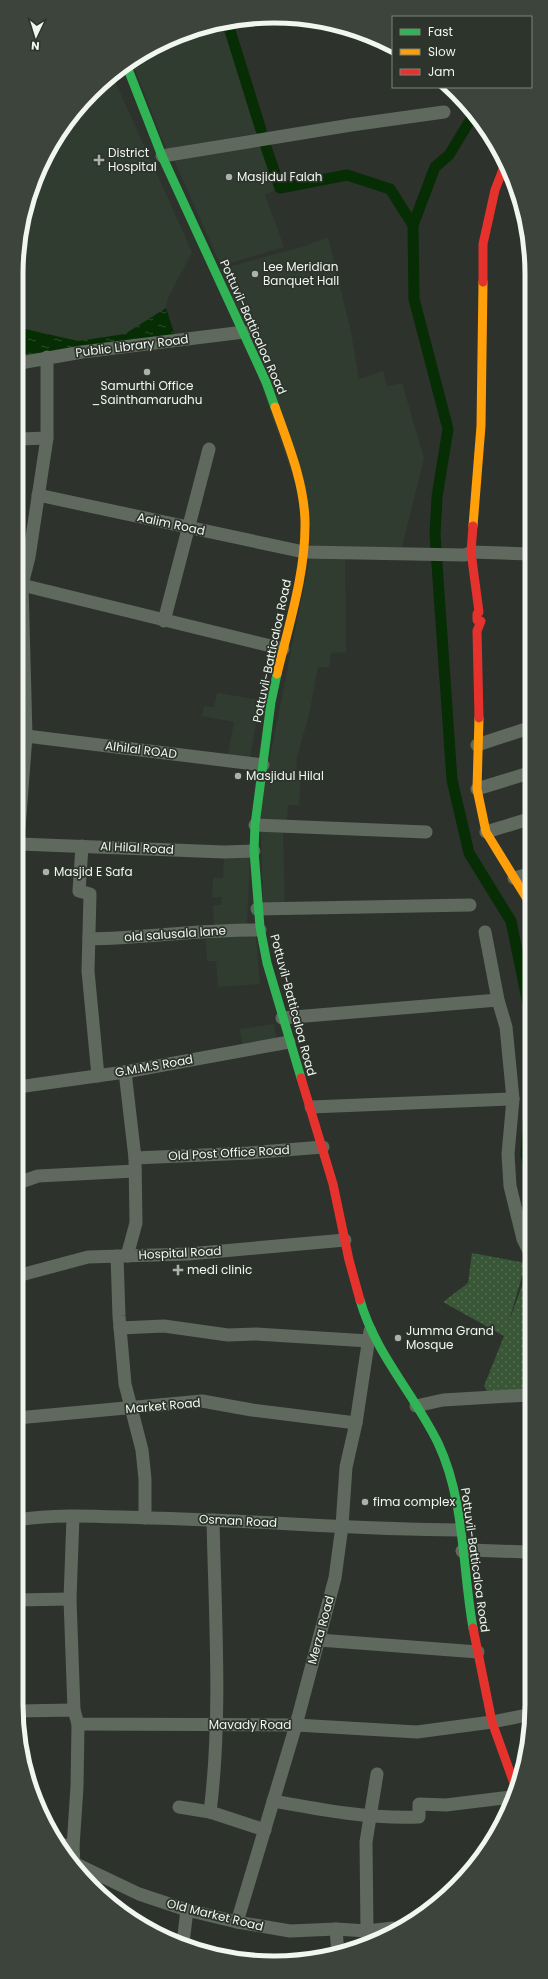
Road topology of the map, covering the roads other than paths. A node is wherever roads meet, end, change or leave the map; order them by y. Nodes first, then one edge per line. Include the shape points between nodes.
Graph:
1 (128, 70) edge
2 (444, 112) dead end
3 (162, 156) junction
4 (502, 170) edge
5 (244, 332) junction
6 (47, 357) junction
7 (23, 362) edge
8 (23, 438) edge
9 (47, 438) junction
10 (208, 449) dead end
11 (38, 495) junction
12 (187, 527) junction
13 (304, 552) junction
14 (468, 553) junction
15 (525, 554) edge
16 (24, 557) edge
17 (23, 571) edge
18 (23, 585) edge
19 (164, 621) junction
20 (283, 649) junction
21 (525, 729) edge
22 (23, 734) edge
23 (477, 745) junction
24 (263, 765) junction
25 (525, 774) edge
26 (477, 789) junction
27 (525, 820) edge
28 (255, 825) junction
29 (426, 832) dead end
30 (486, 832) junction
31 (23, 844) edge
32 (82, 846) junction
33 (254, 851) junction
34 (525, 875) edge
35 (514, 878) junction
36 (525, 896) edge
37 (470, 905) dead end
38 (257, 909) junction
39 (260, 930) junction
40 (485, 932) dead end
41 (89, 939) junction
42 (498, 1000) junction
43 (282, 1018) junction
44 (289, 1042) junction
45 (125, 1072) junction
46 (98, 1076) junction
47 (23, 1086) edge
48 (513, 1099) junction
49 (311, 1108) junction
50 (324, 1147) junction
51 (135, 1164) junction
52 (23, 1180) edge
53 (346, 1240) junction
54 (525, 1243) edge
55 (122, 1256) junction
56 (23, 1274) edge
57 (120, 1328) junction
58 (370, 1335) junction
59 (525, 1396) edge
60 (416, 1406) junction
61 (131, 1408) junction
62 (23, 1417) edge
63 (356, 1424) junction
64 (73, 1516) junction
65 (146, 1518) junction
66 (23, 1520) edge
67 (213, 1520) junction
68 (342, 1526) junction
69 (459, 1530) junction
70 (462, 1551) junction
71 (525, 1552) edge
72 (70, 1599) junction
73 (23, 1600) edge
74 (319, 1640) junction
75 (478, 1652) junction
76 (74, 1710) junction
77 (23, 1711) edge
78 (524, 1716) edge
79 (492, 1722) junction
80 (78, 1724) junction
81 (216, 1725) junction
82 (296, 1725) junction
83 (377, 1774) dead end
84 (513, 1781) edge
85 (507, 1797) edge
86 (274, 1801) junction
87 (179, 1807) dead end
88 (210, 1812) junction
89 (370, 1816) junction
90 (265, 1830) junction
91 (67, 1845) edge
92 (94, 1879) edge
93 (187, 1910) junction
94 (237, 1922) junction
95 (336, 1929) junction
96 (388, 1929) edge
97 (366, 1931) junction
98 (183, 1939) edge
99 (337, 1947) edge

1 - 3 main road, Pottuvil-Batticaloa Road
2 - 3 street
3 - 5 main road, Pottuvil-Batticaloa Road
4 - 14 main road via 495,190 483,244 480,426
5 - 6 street, Public Library Road
5 - 13 main road, Pottuvil-Batticaloa Road via 266,382 298,473 305,521
6 - 7 street, Public Library Road
6 - 9 street
8 - 9 street
9 - 11 street
10 - 12 street
11 - 12 street, Aalim Road
11 - 16 street
12 - 13 street, Aalim Road
12 - 19 street
13 - 14 street, Aalim Road
13 - 20 main road, Pottuvil-Batticaloa Road
14 - 15 street, Aalim Road
14 - 23 main road via 479,612 477,620 481,621 477,631
16 - 17 street
18 - 19 street
19 - 20 street
20 - 24 main road, Pottuvil-Batticaloa Road via 271,702
21 - 23 street
22 - 24 street, Alhilal ROAD
23 - 26 main road
24 - 28 main road, Pottuvil-Batticaloa Road
25 - 26 street
26 - 30 main road
27 - 30 street
28 - 29 street
28 - 33 main road, Pottuvil-Batticaloa Road
30 - 35 main road
31 - 32 street, Al Hilal Road
32 - 33 street, Al Hilal Road
32 - 41 street via 79,891 90,894
33 - 38 main road, Pottuvil-Batticaloa Road
34 - 35 street
35 - 36 main road
37 - 38 street
38 - 39 main road, Pottuvil-Batticaloa Road
39 - 41 street, old salusala lane via 198,931
39 - 43 main road, Pottuvil-Batticaloa Road
40 - 42 street
41 - 46 street via 88,971
42 - 43 street
42 - 48 street via 506,1027
43 - 44 main road, Pottuvil-Batticaloa Road
44 - 45 street, G.M.M.S Road
44 - 49 main road, Pottuvil-Batticaloa Road
45 - 46 street, G.M.M.S Road
45 - 51 street
46 - 47 street, G.M.M.S Road
48 - 49 street
48 - 54 street via 508,1154 510,1186
49 - 50 main road, Pottuvil-Batticaloa Road
50 - 51 street, Old Post Office Road
50 - 53 main road, Pottuvil-Batticaloa Road
51 - 52 street, Old Post Office Road via 38,1176
51 - 55 street via 136,1222
53 - 55 street, Hospital Road via 188,1254
53 - 58 main road, Pottuvil-Batticaloa Road
55 - 56 street, Hospital Road via 88,1257
55 - 57 street
57 - 58 street via 164,1326 228,1335
57 - 61 street via 125,1384
58 - 60 main road, Pottuvil-Batticaloa Road
58 - 63 street, Merza Road
59 - 60 street via 443,1400
60 - 69 main road, Pottuvil-Batticaloa Road via 438,1444 450,1475
61 - 62 street, Market Road
61 - 63 street, Market Road via 202,1401
61 - 65 street via 142,1450
63 - 68 street, Merza Road via 346,1467
64 - 65 street, Osman Road
64 - 66 street, Osman Road
64 - 72 street
65 - 67 street, Osman Road
67 - 68 street, Osman Road
67 - 81 street
68 - 69 street, Osman Road via 393,1530
68 - 74 street, Merza Road via 335,1578
69 - 70 main road, Pottuvil-Batticaloa Road
70 - 71 street
70 - 75 main road, Pottuvil-Batticaloa Road
72 - 73 street
72 - 76 street
74 - 75 street
74 - 82 street, Merza Road
75 - 79 main road, Pottuvil-Batticaloa Road
76 - 77 street
76 - 80 street
78 - 79 street, Mavady Road
79 - 82 street, Mavady Road via 416,1732
79 - 84 main road, Pottuvil-Batticaloa Road
80 - 81 street, Mavady Road
80 - 91 street via 78,1787
81 - 82 street, Mavady Road
81 - 88 street via 215,1769
82 - 86 street, Merza Road
83 - 89 street
85 - 89 street via 446,1805 419,1804 419,1817
86 - 89 street
86 - 90 street, Merza Road
87 - 88 street
88 - 90 street
89 - 97 street via 366,1842
90 - 94 street, Merza Road
92 - 93 street, Old Market Road
93 - 94 street, Old Market Road
93 - 98 street
94 - 95 street, Old Market Road via 290,1931
95 - 97 street, Old Market Road
95 - 99 street
96 - 97 street, Old Market Road

